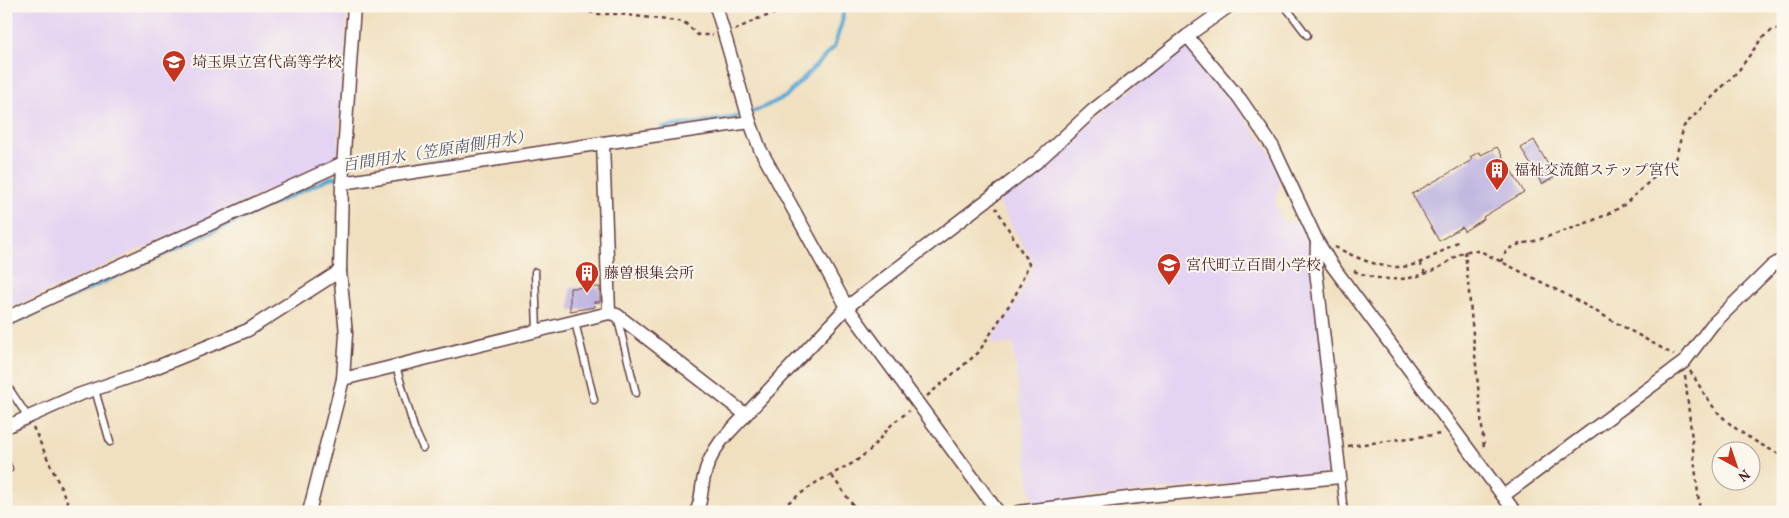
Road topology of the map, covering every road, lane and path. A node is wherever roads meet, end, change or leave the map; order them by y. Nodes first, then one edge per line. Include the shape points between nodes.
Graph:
1 (354, 6) edge
2 (558, 6) edge
3 (716, 6) edge
4 (801, 6) edge
5 (1229, 6) edge
6 (1285, 6) edge
7 (1783, 27) edge
8 (725, 35) junction
9 (1307, 35) dead end
10 (1187, 36) junction
11 (750, 122) junction
12 (603, 143) junction
13 (343, 164) junction
14 (342, 184) junction
15 (991, 198) junction
16 (1317, 241) junction
17 (1459, 241) dead end
18 (1465, 251) junction
19 (1783, 259) edge
20 (1501, 262) junction
21 (1420, 263) junction
22 (1351, 270) dead end
23 (340, 271) junction
24 (535, 272) dead end
25 (1425, 274) junction
26 (847, 307) junction
27 (613, 314) junction
28 (6, 318) edge
29 (575, 322) junction
30 (537, 331) junction
31 (1684, 362) junction
32 (396, 366) junction
33 (343, 379) junction
34 (6, 384) edge
35 (95, 390) junction
36 (636, 393) dead end
37 (594, 400) dead end
38 (918, 403) junction
39 (745, 414) junction
40 (28, 417) junction
41 (6, 427) edge
42 (1454, 428) junction
43 (110, 442) dead end
44 (1336, 447) junction
45 (423, 448) dead end
46 (1783, 456) edge
47 (6, 462) edge
48 (1480, 464) junction
49 (9, 470) dead end
50 (832, 476) junction
51 (1340, 477) junction
52 (1503, 496) junction
53 (72, 512) edge
54 (309, 512) edge
55 (696, 512) edge
56 (775, 512) edge
57 (858, 512) edge
58 (998, 512) edge
59 (1018, 512) edge
60 (1344, 512) edge
61 (1515, 512) edge
62 (1700, 512) edge

1 - 13 street
2 - 8 path via 598,14 684,22 698,34
3 - 8 street
4 - 8 path via 757,20
5 - 10 street
6 - 9 lane
7 - 20 path via 1762,38 1739,70 1684,126 1676,157 1624,205 1566,230 1518,244
8 - 11 street
10 - 15 street via 1092,111 1038,161
10 - 16 street via 1240,99 1273,148
11 - 12 street
11 - 26 street via 760,149
12 - 14 street
12 - 27 street
13 - 14 street
13 - 28 street
14 - 23 street
15 - 26 street
15 - 38 path via 1028,264 1015,296 978,352
16 - 21 path via 1383,266
16 - 42 street via 1330,264
16 - 44 street via 1316,271
17 - 21 path
18 - 20 path via 1482,252
18 - 25 path
18 - 48 path via 1484,453
19 - 31 street via 1712,325
20 - 31 path via 1619,323
21 - 25 path
22 - 25 path via 1380,279
23 - 33 street via 346,334
23 - 35 street via 248,330
24 - 30 lane
26 - 38 street
26 - 39 street
27 - 29 street
27 - 36 lane
27 - 39 street
29 - 30 street
29 - 37 lane
30 - 32 street
31 - 46 path via 1721,416
31 - 52 street
31 - 62 path
32 - 33 street
32 - 45 lane
33 - 54 street
34 - 40 lane
35 - 40 street
35 - 43 lane
38 - 50 path via 893,423 870,450
38 - 58 street
39 - 55 street via 710,456
40 - 41 street
40 - 53 path
42 - 44 path via 1441,434
42 - 48 street
44 - 51 street
47 - 49 lane
48 - 52 street
50 - 56 path via 817,482
50 - 57 path
51 - 59 street
51 - 60 lane
52 - 61 street

